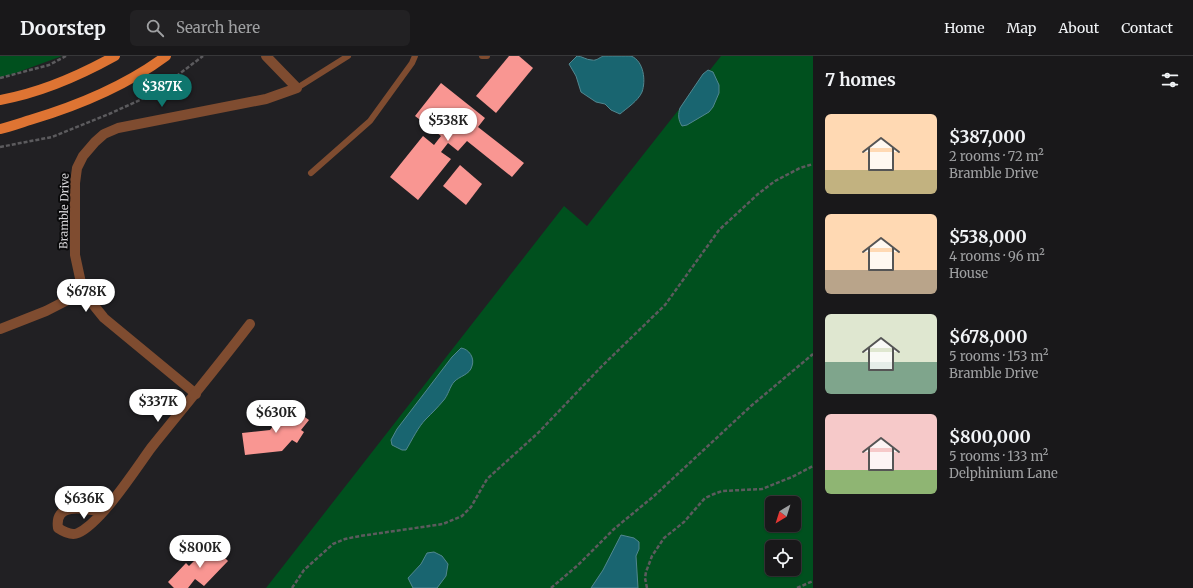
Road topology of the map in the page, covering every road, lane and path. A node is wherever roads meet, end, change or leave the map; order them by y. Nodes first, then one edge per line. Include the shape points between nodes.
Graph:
1 (66, 56) edge
2 (115, 56) edge
3 (166, 56) edge
4 (203, 56) edge
5 (266, 56) edge
6 (348, 56) edge
7 (416, 56) edge
8 (482, 56) edge
9 (487, 56) edge
10 (0, 78) edge
11 (297, 88) junction
12 (0, 100) edge
13 (0, 129) edge
14 (0, 147) edge
15 (813, 164) edge
16 (311, 173) dead end
17 (83, 292) junction
18 (250, 324) dead end
19 (0, 329) edge
20 (813, 354) edge
21 (196, 394) junction
22 (813, 466) edge
23 (103, 512) junction
24 (813, 581) edge
25 (292, 588) edge
26 (551, 588) edge
27 (647, 588) edge
28 (797, 588) edge

1 - 10 path via 49,65
2 - 12 main road via 65,80
3 - 13 main road via 92,98 51,114
4 - 14 path via 140,100 52,137
5 - 11 street
6 - 11 lane
7 - 16 lane via 370,121
8 - 9 lane
11 - 17 street, Bramble Drive via 266,99 118,128 104,134 95,142 83,156 75,174 75,255
15 - 25 path via 775,181 719,230 665,305 538,433 487,479 471,507 462,516 443,524 360,536 333,544 304,570
17 - 19 street via 46,311
17 - 21 street, Bramble Drive via 104,318
18 - 21 street
20 - 26 path via 751,406 654,496 614,528
21 - 23 street
22 - 27 path via 762,489 722,491 705,498 684,522 664,538 652,556 645,578
23 - 23 street via 70,508 60,514 58,528 65,533 77,534
24 - 28 path

